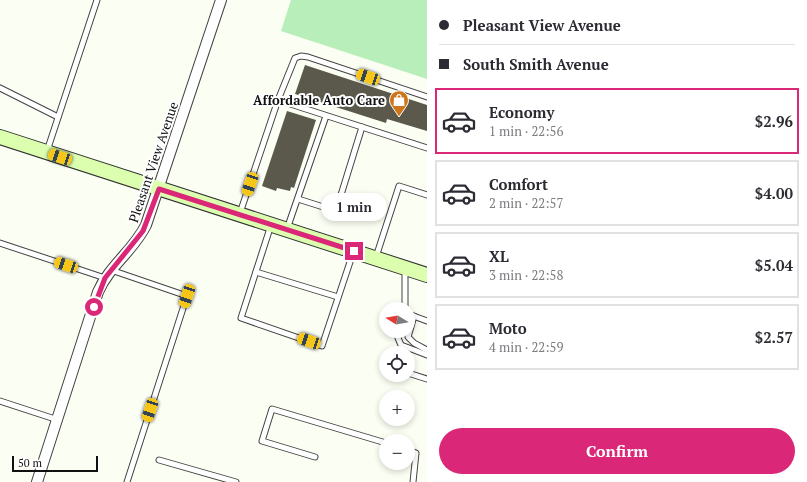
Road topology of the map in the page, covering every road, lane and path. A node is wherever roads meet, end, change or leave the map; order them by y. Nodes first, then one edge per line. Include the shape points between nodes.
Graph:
1 (97, 0) edge
2 (221, 0) edge
3 (0, 88) edge
4 (427, 97) edge
5 (278, 100) junction
6 (326, 116) junction
7 (58, 117) junction
8 (362, 127) junction
9 (0, 137) edge
10 (427, 148) edge
11 (47, 152) junction
12 (159, 189) junction
13 (426, 193) edge
14 (298, 199) junction
15 (240, 214) junction
16 (271, 224) junction
17 (287, 230) junction
18 (0, 243) edge
19 (354, 251) junction
20 (375, 258) junction
21 (405, 268) junction
22 (256, 272) junction
23 (108, 274) junction
24 (427, 275) edge
25 (338, 297) junction
26 (405, 302) edge
27 (415, 316) edge
28 (427, 321) edge
29 (398, 338) edge
30 (409, 338) edge
31 (427, 350) edge
32 (427, 355) edge
33 (415, 375) edge
34 (427, 379) edge
35 (0, 401) edge
36 (58, 420) junction
37 (379, 442) edge
38 (415, 453) edge
39 (315, 457) dead end
40 (159, 460) dead end
41 (415, 463) edge
42 (414, 470) edge
43 (37, 482) edge
44 (127, 482) edge
45 (236, 482) edge
46 (413, 482) edge

1 - 7 lane
2 - 12 street, Pleasant View Avenue
3 - 7 lane
4 - 5 lane via 301,56 295,58
5 - 6 lane
5 - 15 lane
6 - 8 lane
6 - 14 lane
7 - 11 lane
8 - 10 lane
8 - 14 lane via 336,211
9 - 11 main road
11 - 12 main road
12 - 15 main road
12 - 23 street, Pleasant View Avenue via 143,231
13 - 20 lane via 399,186
14 - 17 lane
15 - 16 main road
16 - 17 main road
16 - 22 lane
17 - 19 main road
18 - 23 lane
19 - 20 main road
19 - 25 lane
20 - 21 main road
21 - 24 main road
21 - 26 lane
22 - 25 lane
22 - 25 lane via 240,318 322,346
23 - 36 street, Pleasant View Avenue via 98,292
23 - 44 lane via 187,296
27 - 28 lane
29 - 32 lane via 401,345
30 - 31 lane via 414,344
33 - 34 lane
35 - 36 lane
36 - 43 street, Pleasant View Avenue
37 - 39 lane via 272,409 262,441
38 - 41 lane
40 - 45 lane
42 - 46 lane

